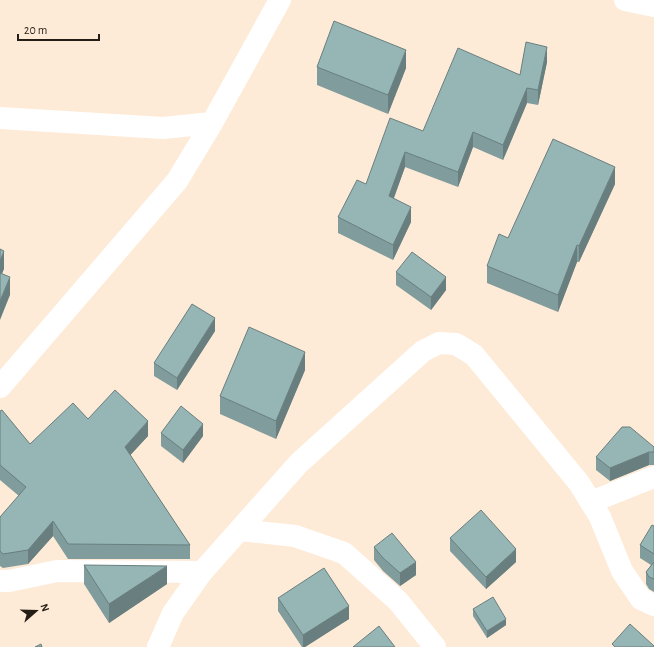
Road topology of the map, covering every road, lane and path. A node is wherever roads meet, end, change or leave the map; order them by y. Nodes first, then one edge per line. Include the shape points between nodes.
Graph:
1 (280, 0) edge
2 (624, 0) edge
3 (654, 6) edge
4 (0, 118) edge
5 (212, 124) junction
6 (0, 387) edge
7 (654, 477) edge
8 (591, 502) junction
9 (240, 530) junction
10 (202, 572) junction
11 (0, 581) edge
12 (654, 605) edge
13 (158, 647) edge
14 (435, 647) edge

1 - 5 street
2 - 3 street
4 - 5 street via 163,128
5 - 6 street via 177,180
7 - 8 street
8 - 9 street via 474,356 456,344 439,343 423,351 299,463
8 - 12 street via 600,517 622,571 641,599
9 - 10 street
9 - 14 street via 295,536 344,553 398,601
10 - 11 street via 57,571
10 - 13 street via 173,613

